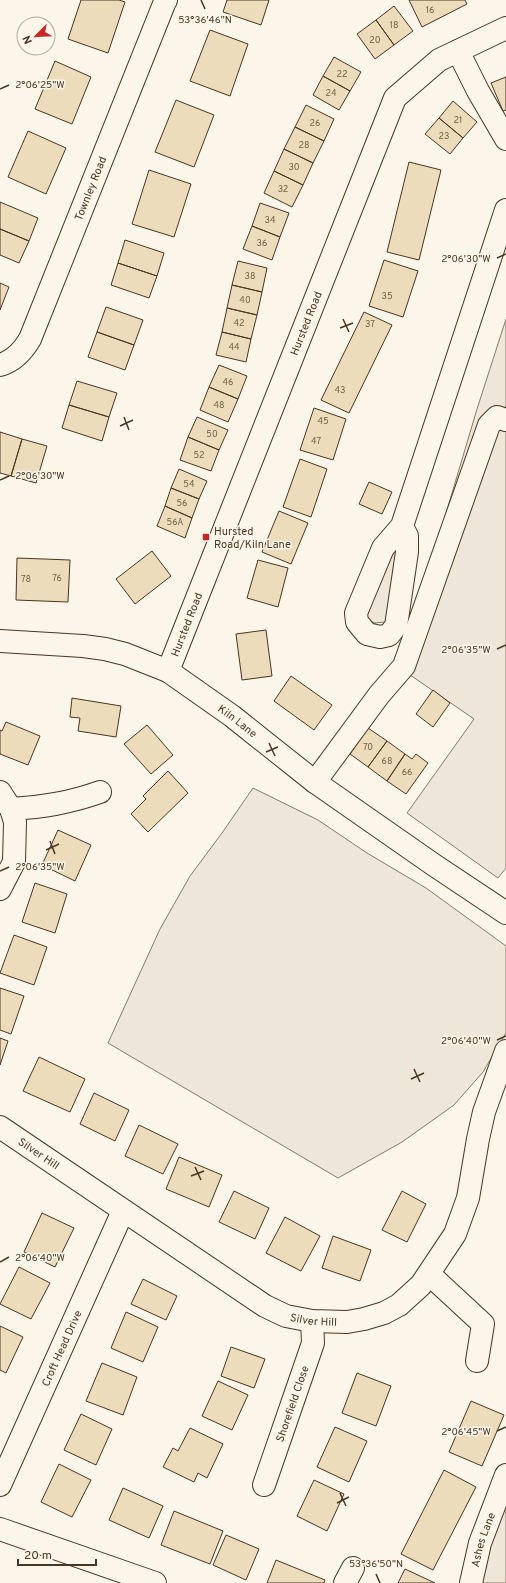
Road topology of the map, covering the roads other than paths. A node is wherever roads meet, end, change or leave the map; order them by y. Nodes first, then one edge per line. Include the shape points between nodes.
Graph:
1 (166, 0) edge
2 (506, 28) edge
3 (458, 51) junction
4 (506, 139) edge
5 (506, 210) edge
6 (0, 365) edge
7 (506, 420) edge
8 (402, 526) dead end
9 (0, 641) edge
10 (168, 670) junction
11 (316, 782) junction
12 (100, 792) dead end
13 (6, 800) edge
14 (0, 889) edge
15 (506, 913) edge
16 (506, 1051) edge
17 (499, 1091) edge
18 (0, 1127) edge
19 (123, 1211) junction
20 (429, 1274) junction
21 (312, 1322) junction
22 (477, 1361) dead end
23 (506, 1475) edge
24 (0, 1484) edge
25 (264, 1485) dead end
26 (0, 1529) edge
27 (155, 1583) edge
28 (471, 1583) edge

1 - 6 street, Townley Road via 30,339 22,352
2 - 3 street, Hursted Road
3 - 4 street
3 - 10 street, Hursted Road via 439,60 395,98
5 - 8 street
7 - 11 street via 497,417 489,424 404,666 379,695
9 - 10 street, Kiln Lane via 105,649
10 - 11 street, Kiln Lane
11 - 15 street, Kiln Lane
12 - 13 street via 59,804
13 - 14 street via 15,822 14,862
16 - 17 street, Silver Hill
17 - 20 street, Silver Hill via 484,1112 468,1198 456,1234
18 - 19 street, Silver Hill
19 - 21 street, Silver Hill via 265,1306 286,1316
19 - 24 street, Croft Head Drive
20 - 21 street, Silver Hill via 399,1305 384,1313 348,1322
20 - 22 street via 483,1324
21 - 25 street, Shorefield Close via 313,1343
23 - 28 street, Ashes Lane via 480,1543
26 - 27 street

